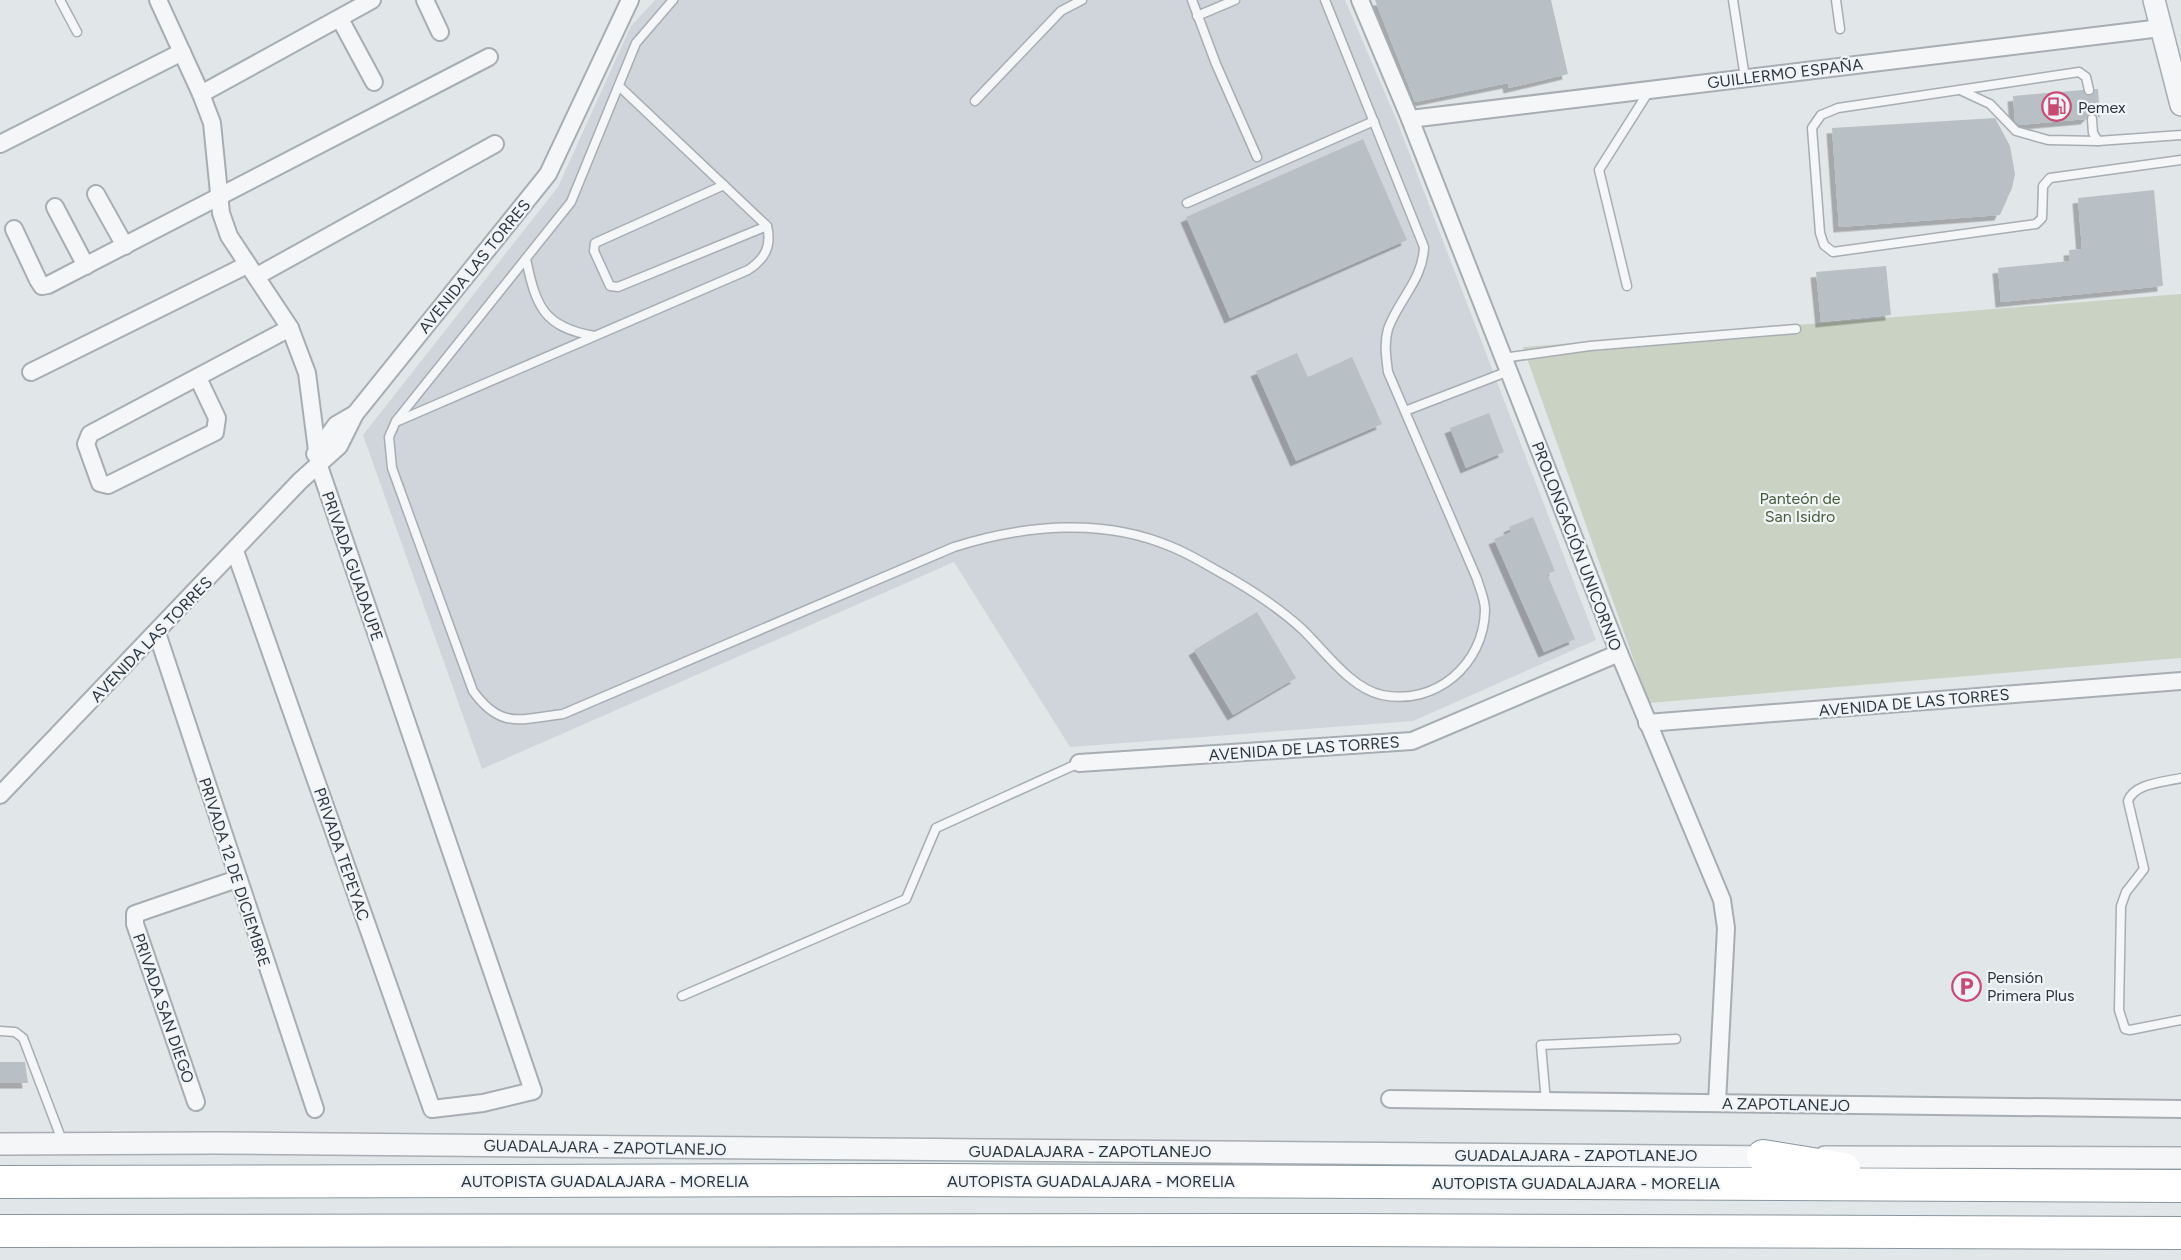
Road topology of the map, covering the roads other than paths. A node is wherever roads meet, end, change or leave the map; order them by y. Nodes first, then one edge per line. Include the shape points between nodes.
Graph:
1 (60, 0) edge
2 (158, 0) edge
3 (372, 0) edge
4 (425, 0) edge
5 (630, 0) edge
6 (673, 0) edge
7 (1082, 0) edge
8 (1192, 0) edge
9 (1235, 0) edge
10 (1325, 0) edge
11 (1360, 0) edge
12 (1733, 0) edge
13 (1836, 0) edge
14 (2154, 0) edge
15 (1197, 16) junction
16 (340, 19) junction
17 (2161, 27) junction
18 (1840, 29) dead end
19 (77, 32) dead end
20 (440, 32) dead end
21 (182, 52) junction
22 (2175, 56) edge
23 (489, 57) dead end
24 (1745, 78) junction
25 (374, 82) dead end
26 (620, 87) junction
27 (1649, 90) junction
28 (1960, 90) junction
29 (2089, 90) dead end
30 (201, 94) junction
31 (975, 101) dead end
32 (2181, 105) edge
33 (1410, 119) junction
34 (2092, 119) dead end
35 (1374, 121) junction
36 (2181, 135) edge
37 (2098, 141) junction
38 (0, 144) edge
39 (495, 144) dead end
40 (1257, 158) dead end
41 (2181, 160) edge
42 (723, 185) junction
43 (96, 194) dead end
44 (221, 194) junction
45 (1187, 203) dead end
46 (55, 207) dead end
47 (767, 226) junction
48 (14, 229) dead end
49 (125, 246) junction
50 (526, 259) junction
51 (86, 266) junction
52 (252, 271) junction
53 (1627, 286) dead end
54 (290, 328) junction
55 (1796, 329) dead end
56 (595, 336) junction
57 (1506, 365) junction
58 (31, 372) dead end
59 (198, 378) junction
60 (1405, 411) junction
61 (396, 421) junction
62 (317, 459) junction
63 (236, 550) junction
64 (157, 633) junction
65 (1619, 653) junction
66 (2181, 681) edge
67 (1647, 723) junction
68 (1079, 763) joint
69 (2181, 778) edge
70 (0, 795) edge
71 (237, 879) junction
72 (682, 996) dead end
73 (2181, 1020) edge
74 (0, 1031) edge
75 (1676, 1039) dead end
76 (1390, 1099) dead end
77 (1546, 1101) junction
78 (196, 1102) dead end
79 (483, 1103) joint
80 (1717, 1103) junction
81 (315, 1109) dead end
82 (2181, 1109) edge
83 (0, 1144) edge
84 (63, 1144) junction
85 (1763, 1156) junction
86 (2181, 1158) edge
87 (0, 1182) edge
88 (1952, 1185) junction
89 (2181, 1186) edge
90 (0, 1231) edge
91 (2181, 1233) edge

1 - 19 lane
2 - 21 street, PRIVADA GUADAUPE
3 - 16 street
4 - 20 street
5 - 62 street, AVENIDA LAS TORRES via 548,174 355,414 336,425
6 - 26 lane via 636,43
7 - 31 lane via 1061,11
8 - 15 lane
9 - 15 lane
10 - 35 lane
11 - 33 street, PROLONGACIÓN UNICORNIO
12 - 24 lane
13 - 18 lane
14 - 17 street
15 - 40 lane
16 - 25 street
16 - 30 street
17 - 22 street
17 - 24 street, GUILLERMO ESPAÑA
21 - 30 street, PRIVADA GUADAUPE
21 - 38 street
22 - 32 street
23 - 44 street
24 - 27 street, GUILLERMO ESPAÑA
26 - 42 lane
26 - 50 lane via 571,202
27 - 33 street, GUILLERMO ESPAÑA
27 - 53 lane via 1599,170
28 - 29 lane via 2079,72 2086,76
28 - 37 lane via 1990,104 2016,131 2048,140
28 - 41 lane via 1838,108 1821,115 1812,128 1820,233 1827,249 1833,252 2036,224 2042,218 2043,186 2050,178
30 - 44 street, PRIVADA GUADAUPE via 212,123
33 - 57 street, PROLONGACIÓN UNICORNIO
34 - 37 lane
35 - 45 lane
35 - 60 lane via 1424,247 1419,273 1386,338 1388,372
36 - 37 lane
39 - 52 street
42 - 47 lane
42 - 47 lane via 595,243 594,251 610,286 618,287
43 - 49 street
44 - 49 street
44 - 52 street, PRIVADA GUADAUPE via 221,213 229,236
46 - 51 street
47 - 56 lane via 769,244 756,265
48 - 51 street via 42,286
49 - 51 street
50 - 56 lane via 537,302 552,322 569,332
50 - 61 lane
52 - 54 street, PRIVADA GUADAUPE
52 - 58 street
54 - 59 street
54 - 62 street, PRIVADA GUADAUPE via 307,373
55 - 57 lane via 1590,346
56 - 61 lane
57 - 60 lane
57 - 65 street, PROLONGACIÓN UNICORNIO
59 - 59 street via 217,418 215,432 108,485 100,483 86,444 90,434
60 - 61 lane via 1477,579 1485,608 1475,653 1438,690 1413,698 1380,695 1354,681 1268,601 1172,546 1134,535 1085,528 1038,527 994,534 954,547 563,714 515,720 499,717 473,691 392,468 389,437
62 - 63 street, AVENIDA LAS TORRES
62 - 79 street, PRIVADA GUADAUPE via 533,1091
63 - 64 street, AVENIDA LAS TORRES
63 - 79 street, PRIVADA TEPEYAC via 432,1109
64 - 70 street, AVENIDA LAS TORRES
64 - 71 street, PRIVADA 12 DE DICIEMBRE
65 - 67 street, PROLONGACIÓN UNICORNIO
65 - 68 street, AVENIDA DE LAS TORRES via 1412,741
66 - 67 street, AVENIDA DE LAS TORRES
67 - 80 street, PROLONGACIÓN UNICORNIO via 1722,900 1726,927
68 - 72 lane via 936,828 906,899
69 - 73 lane via 2137,789 2128,801 2145,869 2122,898 2119,1010 2125,1029 2130,1030
71 - 78 street, PRIVADA SAN DIEGO via 135,914 135,924
71 - 81 street, PRIVADA 12 DE DICIEMBRE
74 - 84 lane via 15,1032 23,1038
75 - 77 lane via 1541,1045
76 - 77 street, A ZAPOTLANEJO
77 - 80 street, A ZAPOTLANEJO
80 - 82 street, A ZAPOTLANEJO
83 - 84 street, GUADALAJARA - ZAPOTLANEJO
84 - 85 street, GUADALAJARA - ZAPOTLANEJO
85 - 86 street, GUADALAJARA - ZAPOTLANEJO
85 - 88 highway
87 - 88 highway, AUTOPISTA GUADALAJARA - MORELIA via 938,1180
88 - 89 highway, AUTOPISTA GUADALAJARA - MORELIA
90 - 91 highway

